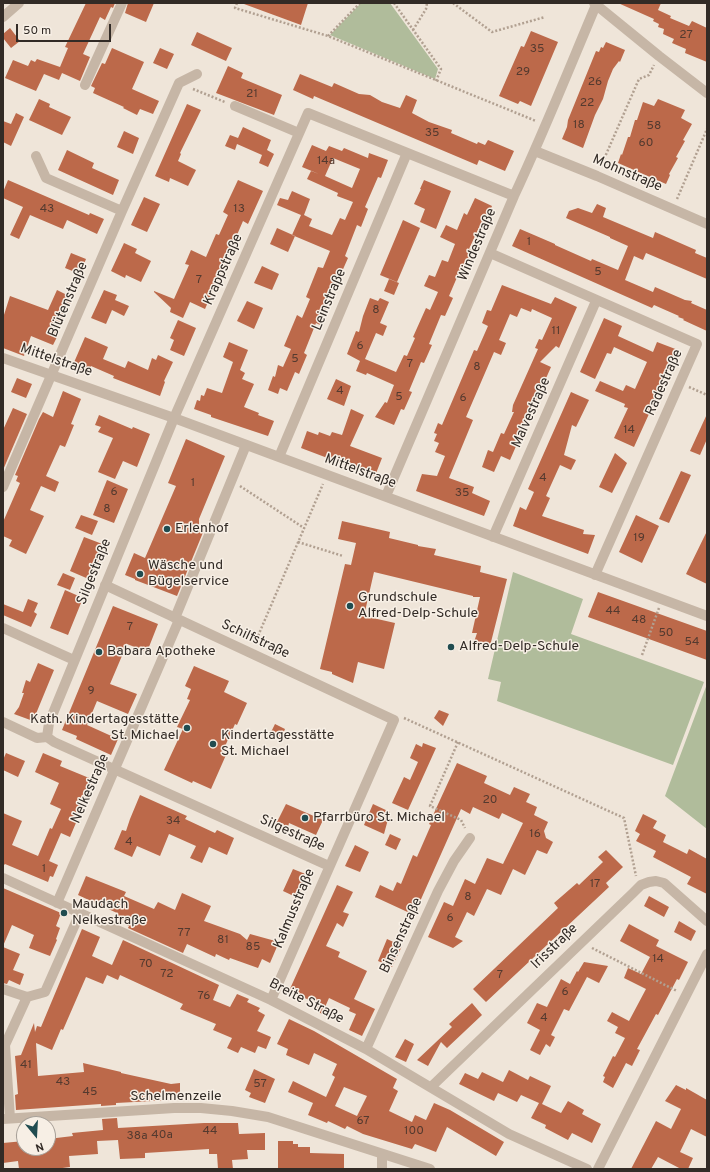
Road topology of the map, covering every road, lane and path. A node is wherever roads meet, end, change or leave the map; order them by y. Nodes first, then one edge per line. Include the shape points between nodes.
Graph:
1 (19, 3) edge
2 (122, 3) edge
3 (237, 3) edge
4 (360, 3) edge
5 (394, 3) edge
6 (428, 3) edge
7 (453, 3) edge
8 (595, 4) edge
9 (545, 16) dead end
10 (3, 17) edge
11 (413, 30) junction
12 (328, 36) junction
13 (659, 56) junction
14 (197, 74) dead end
15 (436, 81) junction
16 (179, 83) junction
17 (86, 84) dead end
18 (707, 93) edge
19 (235, 106) joint
20 (545, 125) junction
21 (707, 129) edge
22 (299, 133) junction
23 (535, 151) junction
24 (407, 153) junction
25 (36, 156) dead end
26 (597, 176) junction
27 (514, 196) junction
28 (673, 209) junction
29 (122, 211) junction
30 (707, 224) edge
31 (490, 253) junction
32 (596, 300) junction
33 (3, 358) edge
34 (52, 375) junction
35 (680, 383) junction
36 (707, 395) edge
37 (174, 418) junction
38 (246, 445) junction
39 (279, 457) junction
40 (327, 474) junction
41 (232, 480) junction
42 (3, 487) edge
43 (386, 496) junction
44 (304, 528) junction
45 (493, 537) junction
46 (298, 542) junction
47 (343, 556) dead end
48 (595, 575) junction
49 (105, 585) junction
50 (662, 599) junction
51 (707, 616) edge
52 (177, 619) junction
53 (3, 628) edge
54 (251, 654) junction
55 (642, 655) dead end
56 (74, 660) junction
57 (394, 720) junction
58 (3, 722) edge
59 (47, 737) junction
60 (458, 742) junction
61 (115, 770) junction
62 (470, 838) joint
63 (329, 866) junction
64 (3, 878) edge
65 (641, 885) junction
66 (57, 903) junction
67 (80, 913) junction
68 (707, 921) edge
69 (580, 942) junction
70 (707, 954) edge
71 (3, 989) edge
72 (686, 996) junction
73 (27, 997) junction
74 (272, 1000) junction
75 (366, 1049) junction
76 (431, 1087) junction
77 (6, 1118) edge
78 (382, 1154) junction
79 (382, 1169) edge
80 (430, 1169) edge
81 (587, 1169) edge
82 (598, 1169) edge

1 - 10 street
2 - 17 street
3 - 12 path via 235,8
4 - 12 path
5 - 11 path
6 - 11 path
7 - 9 path via 492,32
8 - 13 street
8 - 20 street, Windestraße
11 - 15 path via 441,69
12 - 15 path
13 - 18 street
13 - 26 path via 649,75 639,79
14 - 16 street
15 - 20 path
16 - 19 path
16 - 29 street, Blütenstraße
19 - 22 street
20 - 23 street, Windestraße
21 - 28 path
22 - 24 street, Krappstraße via 308,113
22 - 37 street, Krappstraße
23 - 26 street, Mohnstraße
23 - 27 street, Windestraße
24 - 27 street, Krappstraße
24 - 39 street, Leinstraße
25 - 29 street via 46,178
26 - 28 street, Mohnstraße
27 - 31 street, Windestraße
28 - 30 street, Mohnstraße
29 - 34 street, Blütenstraße
31 - 32 street, Radestraße
31 - 43 street, Windestraße
32 - 35 street, Radestraße via 697,344
32 - 45 street, Malvestraße
33 - 34 street, Mittelstraße
34 - 37 street, Mittelstraße
34 - 42 street, Blütenstraße
35 - 36 path
35 - 48 street, Radestraße
37 - 38 street, Mittelstraße
37 - 49 street, Silgestraße
38 - 39 street, Mittelstraße
38 - 41 street, Nelkestraße
39 - 40 street, Mittelstraße
40 - 43 street, Mittelstraße
40 - 44 path
41 - 44 path
41 - 52 street, Nelkestraße
43 - 45 street, Mittelstraße
44 - 46 path
45 - 48 street, Mittelstraße
46 - 47 path
46 - 54 path
48 - 50 street, Mittelstraße
49 - 52 street, Schilfstraße
49 - 56 street, Silgestraße
50 - 51 street, Mittelstraße
50 - 55 path
52 - 54 street, Schilfstraße
52 - 61 street, Nelkestraße
53 - 56 street
54 - 57 street, Schilfstraße
56 - 59 street, Silgestraße via 49,723
57 - 60 path via 401,716
57 - 63 street, Kalmusstraße
58 - 59 street, Silgestraße via 37,738
59 - 61 street, Silgestraße
60 - 62 path via 430,806 461,820
60 - 65 path via 624,818 637,879
61 - 63 street, Silgestraße
61 - 66 street, Nelkestraße
62 - 75 street, Binsenstraße via 438,891
63 - 74 street, Kalmusstraße
64 - 66 street, Breite Straße
65 - 68 street via 656,880 664,884
65 - 69 street, Irisstraße
66 - 67 street, Breite Straße
67 - 73 street via 45,992
67 - 74 street, Breite Straße
69 - 72 path
69 - 76 street, Irisstraße
70 - 72 street
71 - 73 street
72 - 82 street
73 - 77 street, Schelmenzeile via 5,1045
74 - 75 street, Breite Straße
75 - 76 street, Breite Straße
76 - 81 street, Breite Straße via 509,1134
77 - 78 street, Schelmenzeile via 174,1108 209,1109 268,1117
78 - 79 street
78 - 80 street, Schelmenzeile

